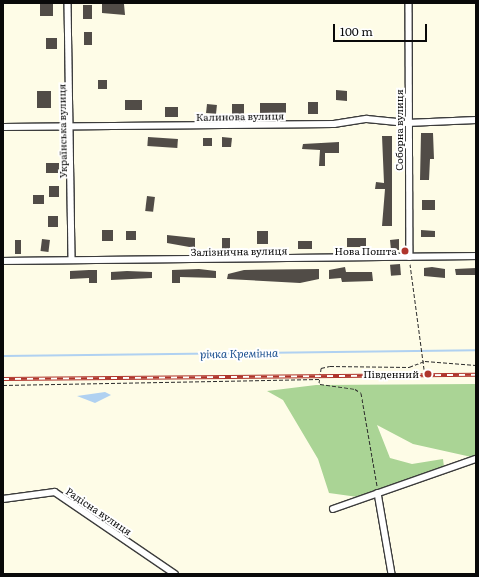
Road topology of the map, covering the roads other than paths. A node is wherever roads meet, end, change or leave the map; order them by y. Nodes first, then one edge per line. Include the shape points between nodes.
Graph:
1 (68, 3) edge
2 (409, 3) edge
3 (476, 120) edge
4 (407, 123) junction
5 (3, 127) edge
6 (71, 127) junction
7 (476, 256) edge
8 (410, 257) junction
9 (72, 260) junction
10 (3, 261) edge
11 (476, 459) edge
12 (378, 493) junction
13 (3, 499) edge
14 (333, 509) dead end
15 (175, 574) edge
16 (392, 574) edge

1 - 6 street, Українська вулиця
2 - 4 street, Соборна вулиця
3 - 4 street, Калинова вулиця
4 - 6 street, Калинова вулиця via 367,119 334,124
4 - 8 street, Соборна вулиця
5 - 6 street, Калинова вулиця
6 - 9 street, Українська вулиця
7 - 8 street, Залізнична вулиця
8 - 9 street, Залізнична вулиця
9 - 10 street, Залізнична вулиця
11 - 12 street
12 - 14 street
12 - 16 street
13 - 15 street, Радісна вулиця via 55,492

